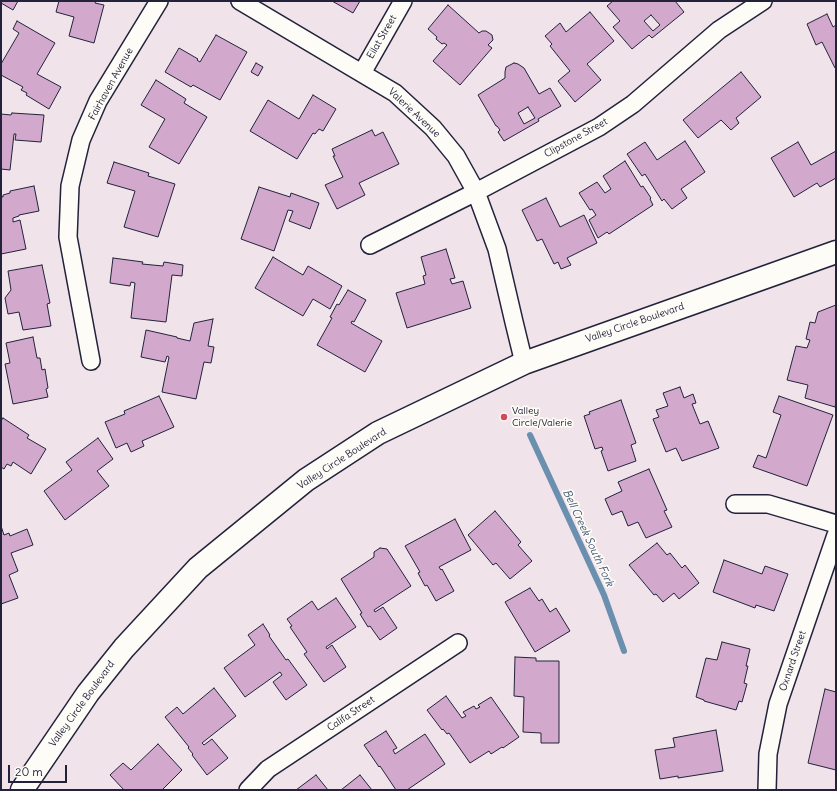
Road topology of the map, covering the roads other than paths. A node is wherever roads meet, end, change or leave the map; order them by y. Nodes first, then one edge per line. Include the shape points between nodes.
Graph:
1 (159, 1) edge
2 (240, 1) edge
3 (403, 1) edge
4 (762, 1) edge
5 (362, 72) junction
6 (476, 192) junction
7 (370, 245) dead end
8 (836, 252) edge
9 (91, 360) dead end
10 (524, 363) junction
11 (735, 504) dead end
12 (836, 524) edge
13 (836, 535) edge
14 (458, 643) dead end
15 (22, 790) edge
16 (248, 790) edge
17 (767, 790) edge

1 - 9 street, Fairhaven Avenue via 98,101 81,140 70,186 68,237
2 - 5 street, Valerie Avenue
3 - 5 street, Eilat Street
4 - 6 street, Clipstone Street via 719,30 632,104 599,127
5 - 6 street, Valerie Avenue via 395,93 433,128 456,156
6 - 7 street, Clipstone Street
6 - 10 street, Valerie Avenue via 497,249
8 - 10 main road, Valley Circle Boulevard
10 - 15 main road, Valley Circle Boulevard via 378,433 306,480 198,568 124,648 88,693
11 - 12 street via 768,504
13 - 17 street, Oxnard Street via 778,704 768,754
14 - 16 street, Califa Street via 268,769

